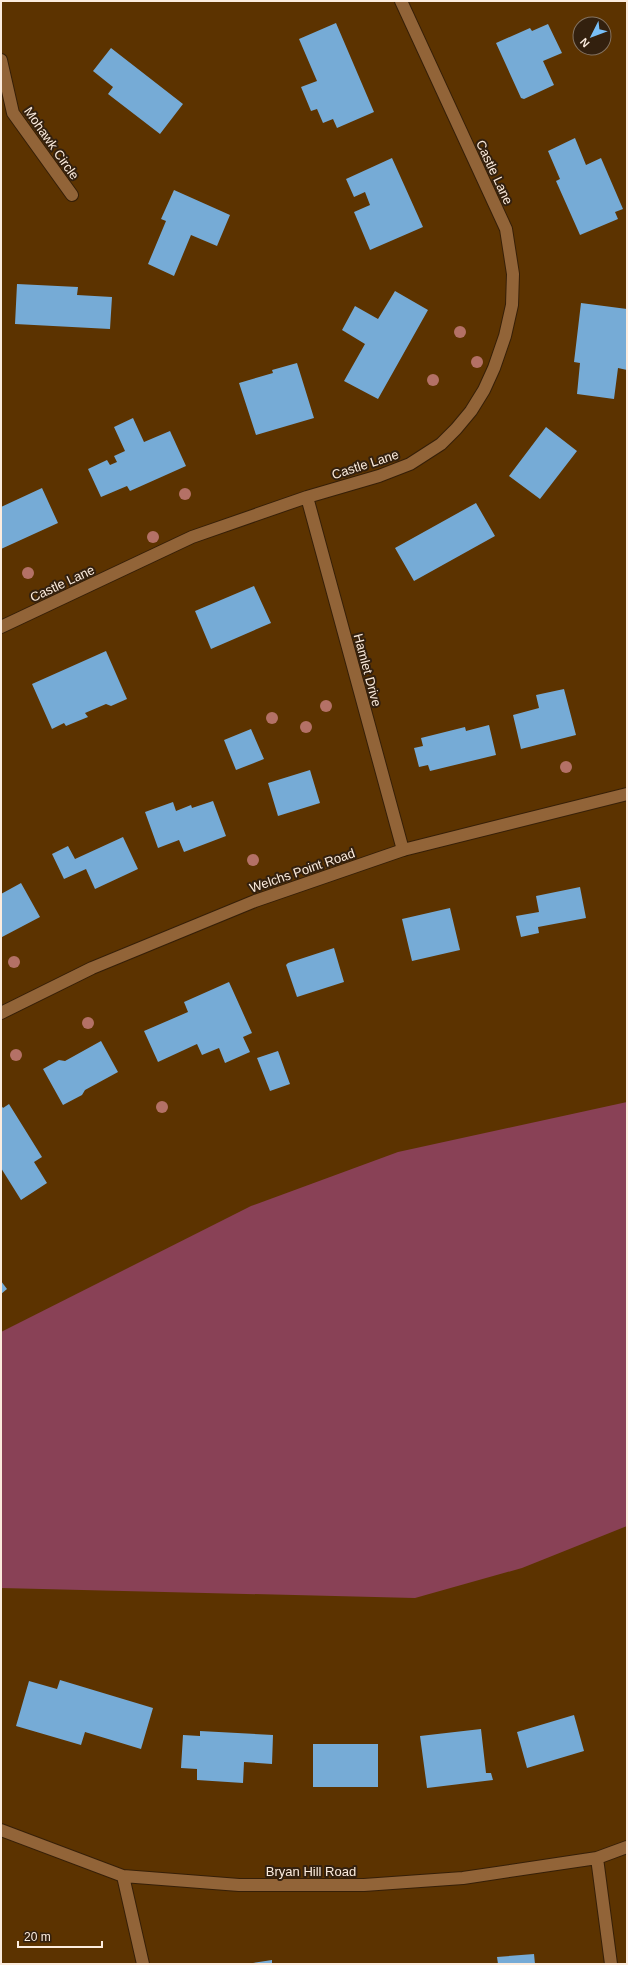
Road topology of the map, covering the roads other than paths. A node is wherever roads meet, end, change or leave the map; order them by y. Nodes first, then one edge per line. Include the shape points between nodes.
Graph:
1 (401, 1) edge
2 (1, 60) edge
3 (72, 195) dead end
4 (307, 497) junction
5 (1, 627) edge
6 (627, 794) edge
7 (403, 850) junction
8 (1, 1013) edge
9 (1, 1830) edge
10 (627, 1848) edge
11 (597, 1858) junction
12 (123, 1876) junction
13 (143, 1964) edge
14 (611, 1964) edge

1 - 4 street, Castle Lane via 506,229 513,274 512,305 501,349 484,390 471,411 451,434 410,464
2 - 3 street, Mohawk Circle via 13,113
4 - 5 street, Castle Lane via 192,537
4 - 7 street, Hamlet Drive
6 - 7 street, Welchs Point Road
7 - 8 street, Welchs Point Road via 255,901 92,968
9 - 12 street, Bryan Hill Road
10 - 11 street, Bryan Hill Road
11 - 12 street, Bryan Hill Road via 463,1878 364,1885 239,1885
11 - 14 street
12 - 13 street

